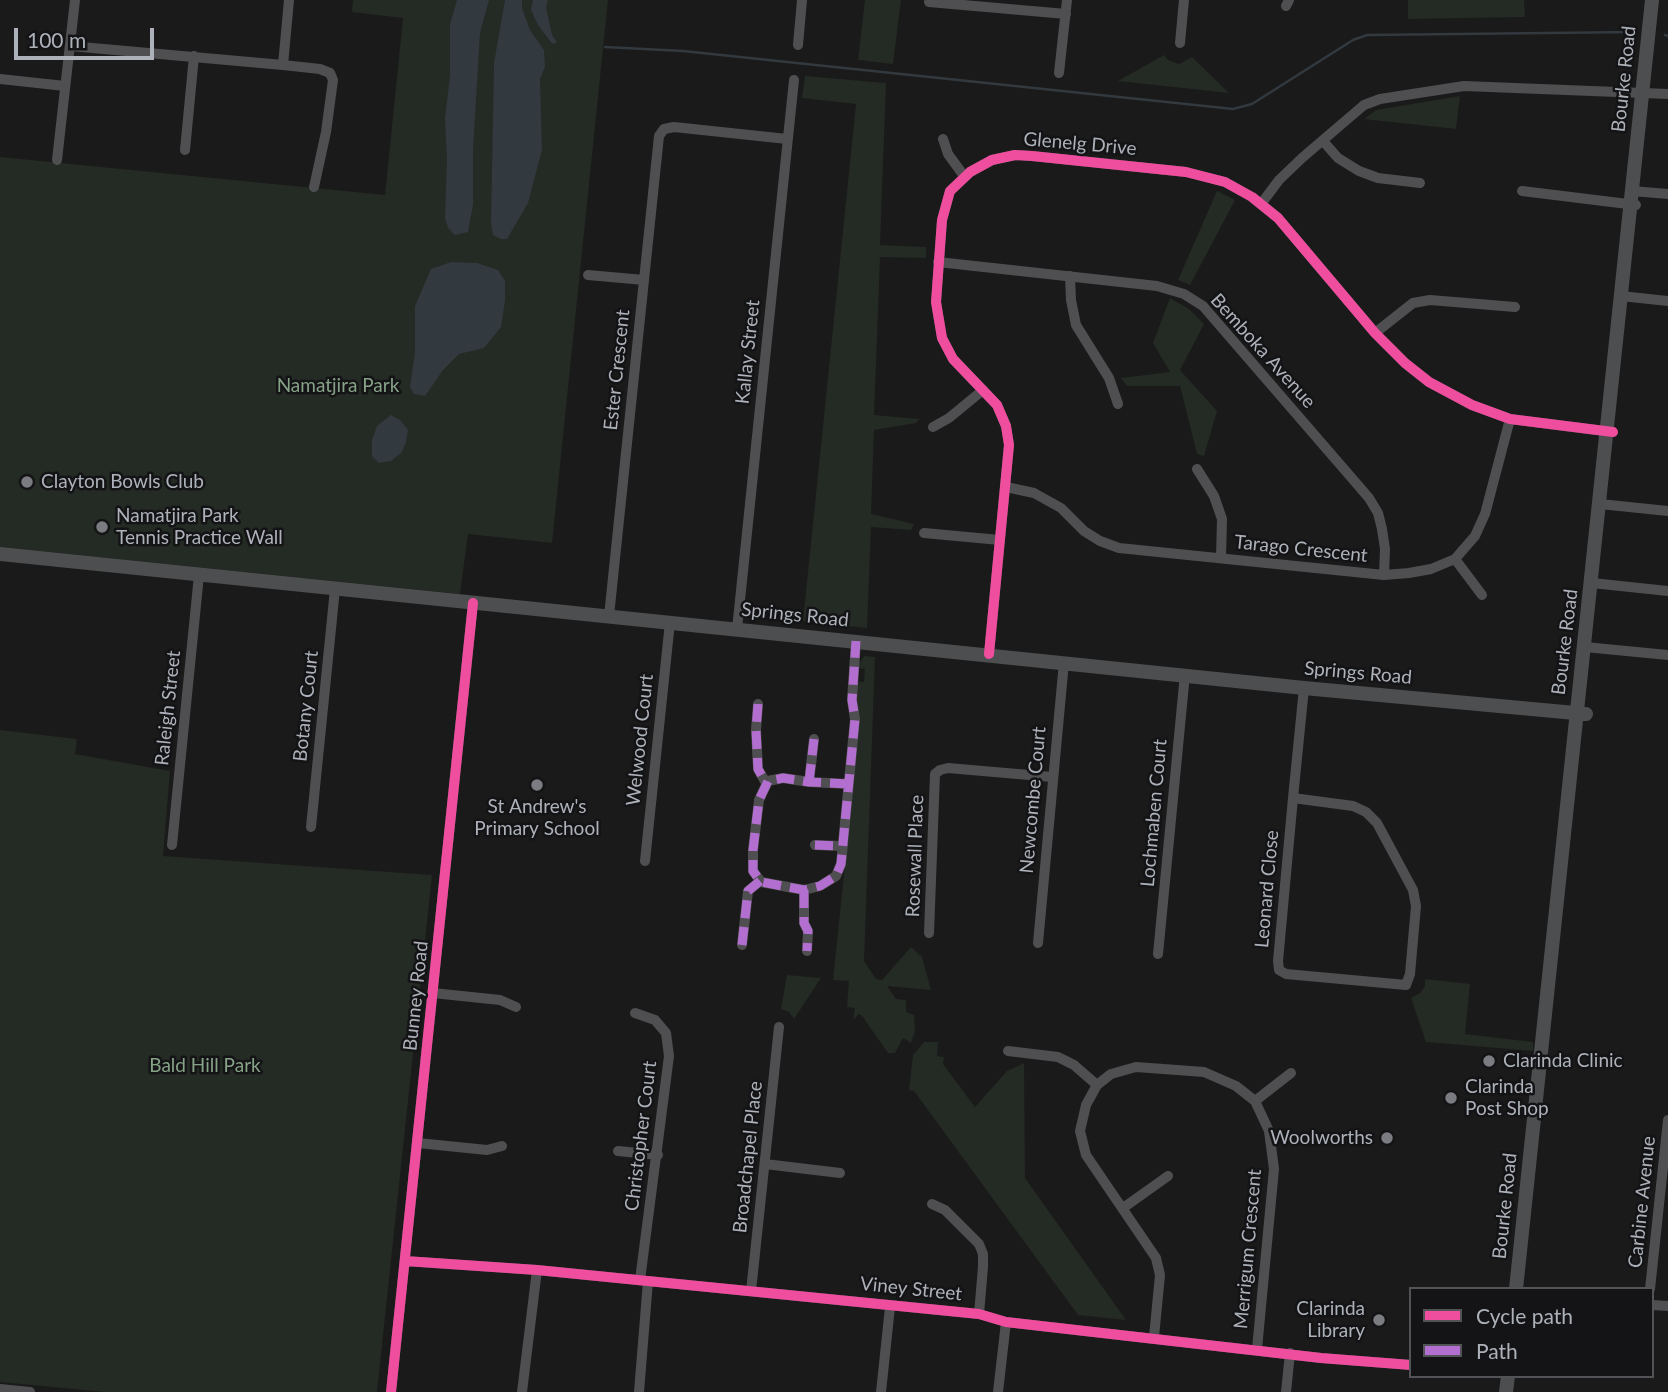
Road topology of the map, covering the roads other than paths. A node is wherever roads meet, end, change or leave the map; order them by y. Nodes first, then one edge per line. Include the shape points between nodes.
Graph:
1 (75, 0) edge
2 (289, 0) edge
3 (802, 0) edge
4 (1067, 0) edge
5 (1184, 0) edge
6 (1652, 0) edge
7 (1658, 0) edge
8 (929, 2) edge
9 (1066, 14) junction
10 (1180, 43) dead end
11 (798, 45) dead end
12 (70, 47) junction
13 (194, 56) junction
14 (283, 65) junction
15 (1059, 73) dead end
16 (0, 79) edge
17 (794, 80) dead end
18 (65, 86) junction
19 (1645, 94) junction
20 (1668, 94) edge
21 (787, 139) junction
22 (943, 139) dead end
23 (1323, 141) junction
24 (185, 150) dead end
25 (57, 160) dead end
26 (964, 176) junction
27 (1420, 183) dead end
28 (314, 187) dead end
29 (1522, 191) dead end
30 (1668, 194) edge
31 (1634, 198) junction
32 (1261, 204) junction
33 (938, 262) junction
34 (588, 275) dead end
35 (1070, 276) junction
36 (644, 280) junction
37 (1624, 296) junction
38 (1668, 301) edge
39 (1515, 307) dead end
40 (1375, 333) junction
41 (984, 390) junction
42 (1118, 404) dead end
43 (1510, 419) junction
44 (933, 427) dead end
45 (1610, 432) junction
46 (1197, 469) dead end
47 (1006, 487) junction
48 (1603, 504) junction
49 (1668, 511) edge
50 (924, 533) dead end
51 (1000, 540) junction
52 (0, 554) edge
53 (1221, 558) junction
54 (1455, 559) junction
55 (199, 575) junction
56 (1384, 575) junction
57 (1595, 583) junction
58 (335, 589) junction
59 (1668, 591) edge
60 (1482, 595) dead end
61 (473, 603) junction
62 (609, 616) junction
63 (670, 622) junction
64 (737, 629) junction
65 (856, 641) junction
66 (1589, 647) junction
67 (989, 654) junction
68 (1668, 655) edge
69 (1064, 662) junction
70 (1185, 674) junction
71 (1304, 688) junction
72 (758, 704) dead end
73 (1581, 714) junction
74 (814, 739) dead end
75 (1052, 777) junction
76 (809, 782) junction
77 (766, 783) junction
78 (848, 784) junction
79 (1293, 798) junction
80 (311, 827) dead end
81 (172, 845) dead end
82 (815, 845) dead end
83 (842, 846) junction
84 (645, 861) dead end
85 (760, 881) junction
86 (804, 890) junction
87 (929, 933) dead end
88 (1038, 943) dead end
89 (743, 945) dead end
90 (807, 951) dead end
91 (1158, 954) dead end
92 (433, 993) junction
93 (516, 1007) dead end
94 (635, 1013) dead end
95 (779, 1027) dead end
96 (1008, 1051) dead end
97 (1291, 1073) dead end
98 (1097, 1086) junction
99 (1255, 1101) junction
100 (1668, 1120) edge
101 (418, 1143) junction
102 (502, 1146) dead end
103 (618, 1151) dead end
104 (658, 1155) junction
105 (765, 1164) junction
106 (840, 1173) dead end
107 (1168, 1176) dead end
108 (932, 1204) dead end
109 (1123, 1208) junction
110 (405, 1261) junction
111 (537, 1270) junction
112 (644, 1280) junction
113 (1517, 1287) edge
114 (1525, 1287) edge
115 (1650, 1287) edge
116 (751, 1291) junction
117 (890, 1307) junction
118 (979, 1314) junction
119 (1006, 1322) junction
120 (1154, 1337) junction
121 (1257, 1349) junction
122 (1290, 1353) junction
123 (1409, 1365) edge
124 (0, 1389) edge
125 (30, 1392) edge
126 (391, 1392) edge
127 (522, 1392) edge
128 (639, 1392) edge
129 (881, 1392) edge
130 (998, 1392) edge
131 (1286, 1392) edge

1 - 12 street
2 - 14 street
3 - 11 street
4 - 9 street
5 - 10 street
6 - 19 main road, Bourke Road
7 - 19 main road, Bourke Road
8 - 9 street
9 - 15 street
12 - 13 street
12 - 18 street
13 - 14 street
13 - 24 street
14 - 28 street via 320,68 330,73 332,80
16 - 18 street
17 - 21 street, Kallay Street
18 - 25 street
19 - 20 street
19 - 23 street via 1446,88 1369,103
19 - 31 main road, Bourke Road
21 - 36 street, Ester Crescent via 660,126
21 - 64 street, Kallay Street
22 - 26 street via 948,155
23 - 27 street via 1359,171
23 - 32 street via 1286,173
26 - 32 street, Glenelg Drive via 992,160 1032,156 1195,173 1225,182
26 - 33 street, Glenelg Drive via 950,191
29 - 31 street
30 - 31 street
31 - 37 main road, Bourke Road
32 - 40 street, Glenelg Drive via 1279,218
33 - 35 street, Bemboka Avenue
33 - 41 street, Glenelg Drive via 936,302 942,338 953,359
34 - 36 street
35 - 42 street via 1076,325 1110,378
35 - 56 street, Bemboka Avenue via 1157,286 1203,306 1369,498 1382,529
36 - 62 street, Ester Crescent
37 - 38 street
37 - 45 main road, Bourke Road
39 - 40 street via 1430,300 1413,303
40 - 43 street, Glenelg Drive via 1443,391
41 - 44 street
41 - 47 street, Glenelg Drive via 1006,426
43 - 45 street, Glenelg Drive
43 - 54 street via 1485,514 1475,536
45 - 48 main road, Bourke Road
46 - 53 street via 1222,519
47 - 51 street, Glenelg Drive
47 - 53 street, Tarago Crescent via 1034,493 1061,508 1084,531 1119,548
48 - 49 street
48 - 57 main road, Bourke Road
50 - 51 street
51 - 67 street, Glenelg Drive
52 - 55 main road, Springs Road
53 - 56 street, Tarago Crescent
54 - 56 street, Tarago Crescent via 1431,569
54 - 60 street
55 - 58 main road, Springs Road
55 - 81 street, Raleigh Street
57 - 59 street
57 - 66 main road, Bourke Road
58 - 61 main road, Springs Road
58 - 80 street, Botany Court
61 - 62 main road, Springs Road
61 - 92 street, Bunney Road
62 - 63 main road, Springs Road
63 - 64 main road, Springs Road
63 - 84 street, Welwood Court
64 - 65 main road, Springs Road
65 - 67 main road, Springs Road
65 - 78 street
66 - 68 street
66 - 73 main road, Bourke Road
67 - 69 main road, Springs Road
69 - 70 main road, Springs Road
69 - 75 street, Newcombe Court
70 - 71 main road, Springs Road
70 - 91 street, Lochmaben Court
71 - 73 main road, Springs Road
71 - 79 street, Leonard Close
72 - 77 street via 758,765
73 - 113 main road, Bourke Road
73 - 114 main road, Bourke Road
74 - 76 street
75 - 87 street, Rosewall Place via 948,768 935,774
75 - 88 street, Newcombe Court
76 - 77 street via 783,778
76 - 78 street
77 - 85 street via 759,800 752,867
78 - 83 street
79 - 79 street, Leonard Close via 1279,970 1406,985 1416,906 1413,890 1377,823 1353,806
82 - 83 street
83 - 86 street via 836,876
85 - 86 street
85 - 89 street via 748,891
86 - 90 street
92 - 93 street via 500,1000
92 - 101 street, Bunney Road
94 - 104 street, Christopher Court via 655,1020 666,1033 669,1056
95 - 105 street, Broadchapel Place
96 - 98 street via 1058,1057
97 - 99 street
98 - 99 street via 1111,1074 1136,1067 1204,1072 1236,1086
98 - 109 street via 1086,1105 1080,1131 1086,1155
99 - 121 street, Merrigum Crescent via 1269,1131 1273,1169
100 - 115 street, Carbine Avenue
101 - 102 street via 486,1150
101 - 110 street, Bunney Road
103 - 104 street
104 - 112 street, Christopher Court
105 - 106 street
105 - 116 street, Broadchapel Place
107 - 109 street
108 - 118 street via 945,1210 979,1244 984,1267
109 - 120 street via 1156,1258 1160,1275
110 - 111 street, Viney Street
110 - 126 street, Bunney Road
111 - 112 street, Viney Street
111 - 127 street
112 - 116 street, Viney Street
112 - 128 street, Christopher Court
116 - 117 street, Viney Street
117 - 118 street, Viney Street
117 - 129 street
118 - 119 street, Viney Street
119 - 120 street, Viney Street
119 - 130 street
120 - 121 street, Viney Street
121 - 122 street, Viney Street
122 - 123 street, Viney Street
122 - 131 street
124 - 125 street

